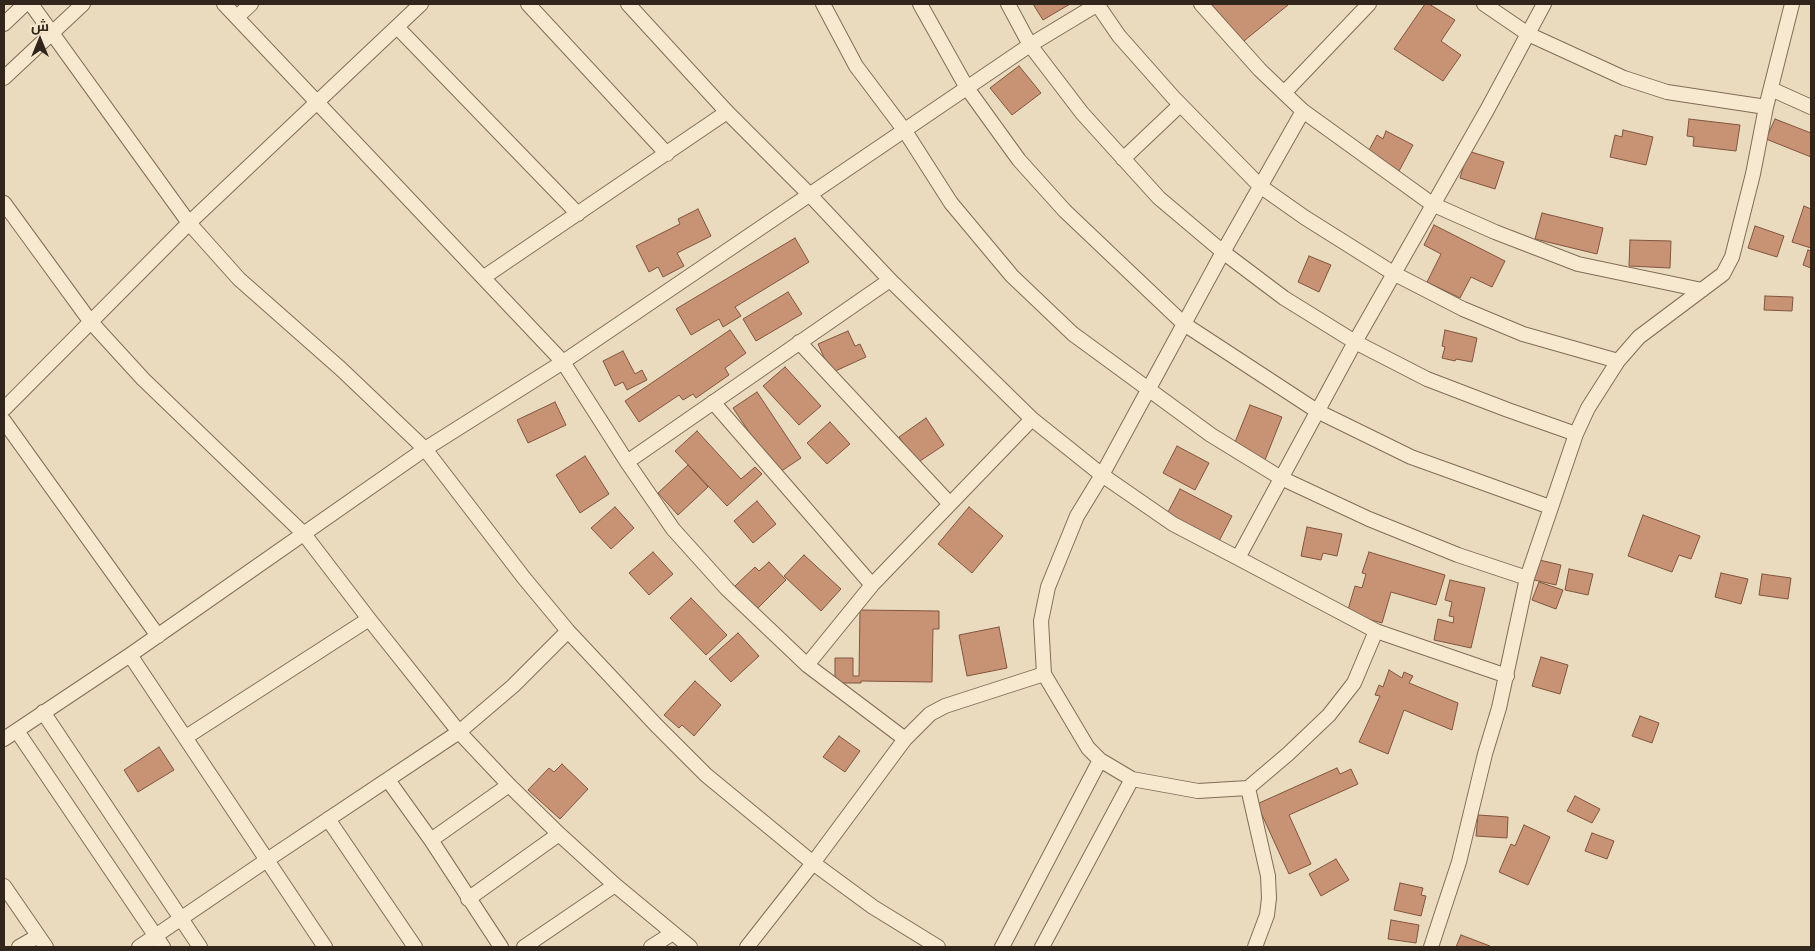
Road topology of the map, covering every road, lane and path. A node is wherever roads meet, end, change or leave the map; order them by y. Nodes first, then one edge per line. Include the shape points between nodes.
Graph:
1 (25, 4) edge
2 (31, 4) edge
3 (82, 4) edge
4 (224, 4) edge
5 (251, 4) edge
6 (421, 4) edge
7 (528, 4) edge
8 (628, 4) edge
9 (823, 4) edge
10 (920, 4) edge
11 (1008, 4) edge
12 (1098, 4) edge
13 (1201, 4) edge
14 (1369, 4) edge
15 (1484, 4) edge
16 (1544, 4) edge
17 (1792, 4) edge
18 (237, 17) junction
19 (4, 24) edge
20 (397, 27) junction
21 (53, 33) junction
22 (1528, 34) junction
23 (1030, 45) junction
24 (4, 78) edge
25 (967, 88) junction
26 (1771, 89) junction
27 (1284, 93) junction
28 (316, 102) junction
29 (1180, 105) junction
30 (1766, 107) junction
31 (1811, 107) edge
32 (1303, 111) junction
33 (727, 112) junction
34 (905, 131) junction
35 (667, 154) junction
36 (1123, 159) junction
37 (1260, 186) junction
38 (810, 195) junction
39 (4, 203) edge
40 (1432, 204) junction
41 (578, 214) junction
42 (189, 223) junction
43 (1223, 252) junction
44 (1393, 273) junction
45 (484, 278) junction
46 (890, 280) junction
47 (1702, 290) junction
48 (90, 321) junction
49 (1184, 324) junction
50 (799, 342) junction
51 (1355, 342) junction
52 (1618, 361) junction
53 (564, 362) junction
54 (1148, 390) junction
55 (713, 402) junction
56 (4, 409) edge
57 (1317, 411) junction
58 (1032, 419) junction
59 (4, 421) edge
60 (1576, 434) junction
61 (425, 449) junction
62 (627, 462) junction
63 (1102, 475) junction
64 (1281, 478) junction
65 (950, 504) junction
66 (1550, 508) junction
67 (304, 534) junction
68 (1238, 558) junction
69 (1527, 578) junction
70 (872, 585) junction
71 (369, 619) junction
72 (568, 631) junction
73 (1376, 631) junction
74 (158, 636) junction
75 (130, 656) junction
76 (807, 665) junction
77 (1044, 674) junction
78 (1507, 676) junction
79 (43, 712) junction
80 (18, 730) junction
81 (459, 732) junction
82 (186, 737) junction
83 (4, 739) edge
84 (905, 739) junction
85 (1100, 760) junction
86 (1132, 779) junction
87 (388, 780) junction
88 (509, 785) junction
89 (1248, 788) junction
90 (328, 819) junction
91 (559, 834) junction
92 (431, 840) junction
93 (266, 860) junction
94 (813, 863) junction
95 (4, 886) edge
96 (616, 886) junction
97 (468, 898) junction
98 (181, 919) junction
99 (673, 933) junction
100 (42, 942) edge
101 (159, 942) edge
102 (19, 947) edge
103 (139, 947) edge
104 (200, 947) edge
105 (325, 947) edge
106 (415, 947) edge
107 (501, 947) edge
108 (524, 947) edge
109 (651, 947) edge
110 (690, 947) edge
111 (747, 947) edge
112 (938, 947) edge
113 (1002, 947) edge
114 (1042, 947) edge
115 (1255, 947) edge
116 (1431, 947) edge

1 - 19 street
2 - 21 street
3 - 21 street
4 - 18 street
5 - 18 street
6 - 20 street
7 - 35 street
8 - 33 street
9 - 34 street via 856,66
10 - 25 street
11 - 23 street
12 - 23 street
12 - 29 street via 1119,36
13 - 27 street
14 - 27 street
15 - 22 street
16 - 22 street
17 - 26 street
18 - 28 street
20 - 28 street
20 - 41 street
21 - 24 street
21 - 42 street
22 - 30 street via 1624,78 1667,92
22 - 40 street
23 - 25 street
23 - 36 street via 1082,113
25 - 34 street
25 - 49 street via 1019,160 1064,212
26 - 30 street
26 - 31 street
27 - 32 street
28 - 42 street
28 - 45 street
29 - 36 street
29 - 37 street
30 - 47 street via 1732,257 1722,274
32 - 37 street
32 - 40 street
33 - 35 street
33 - 38 street
34 - 38 street
34 - 54 street via 951,203 1012,276 1073,334
35 - 41 street
36 - 43 street via 1159,198
37 - 43 street
37 - 44 street
38 - 46 street
38 - 53 street
39 - 48 street
40 - 44 street
40 - 47 street via 1578,264
41 - 45 street
42 - 48 street
42 - 61 street via 239,279
43 - 49 street
43 - 51 street via 1284,298
44 - 51 street
44 - 52 street via 1462,309 1523,334
45 - 53 street
46 - 50 street
46 - 58 street
47 - 52 street via 1638,337
48 - 56 street
48 - 67 street via 143,380
49 - 54 street
49 - 57 street
50 - 55 street
50 - 65 street
51 - 57 street
51 - 60 street via 1427,379
52 - 60 street via 1588,408
53 - 61 street
53 - 62 street
54 - 63 street
54 - 64 street via 1211,436
55 - 62 street
55 - 70 street
57 - 64 street
57 - 66 street via 1411,457
58 - 63 street
58 - 65 street
59 - 74 street
60 - 66 street
61 - 67 street
61 - 72 street
62 - 76 street via 674,529 721,583
63 - 68 street via 1173,524
63 - 77 street via 1077,516 1048,587 1040,621
64 - 68 street
64 - 69 street via 1369,519 1458,555
65 - 70 street
66 - 69 street
67 - 71 street
67 - 74 street
68 - 73 street
69 - 78 street
70 - 76 street
71 - 81 street
71 - 82 street
72 - 81 street via 513,686
72 - 94 street via 706,775
73 - 78 street
73 - 89 street via 1354,683 1329,715
74 - 75 street
75 - 79 street
75 - 82 street
76 - 84 street
77 - 84 street via 945,706 930,714
77 - 85 street via 1088,748
78 - 116 street via 1459,862
79 - 80 street
79 - 98 street
80 - 83 street
80 - 101 street
81 - 87 street
81 - 88 street
82 - 93 street
84 - 94 street
85 - 86 street
85 - 113 street
86 - 89 street via 1198,791
86 - 114 street
87 - 90 street
87 - 92 street
88 - 91 street
88 - 92 street
89 - 115 street via 1269,898
90 - 93 street
90 - 106 street
91 - 96 street
91 - 97 street
92 - 97 street
93 - 98 street
93 - 105 street
94 - 111 street
94 - 112 street via 873,907
95 - 100 street
96 - 99 street
96 - 108 street
97 - 107 street
98 - 101 street
98 - 104 street
99 - 109 street
99 - 110 street
100 - 102 street
101 - 103 street

